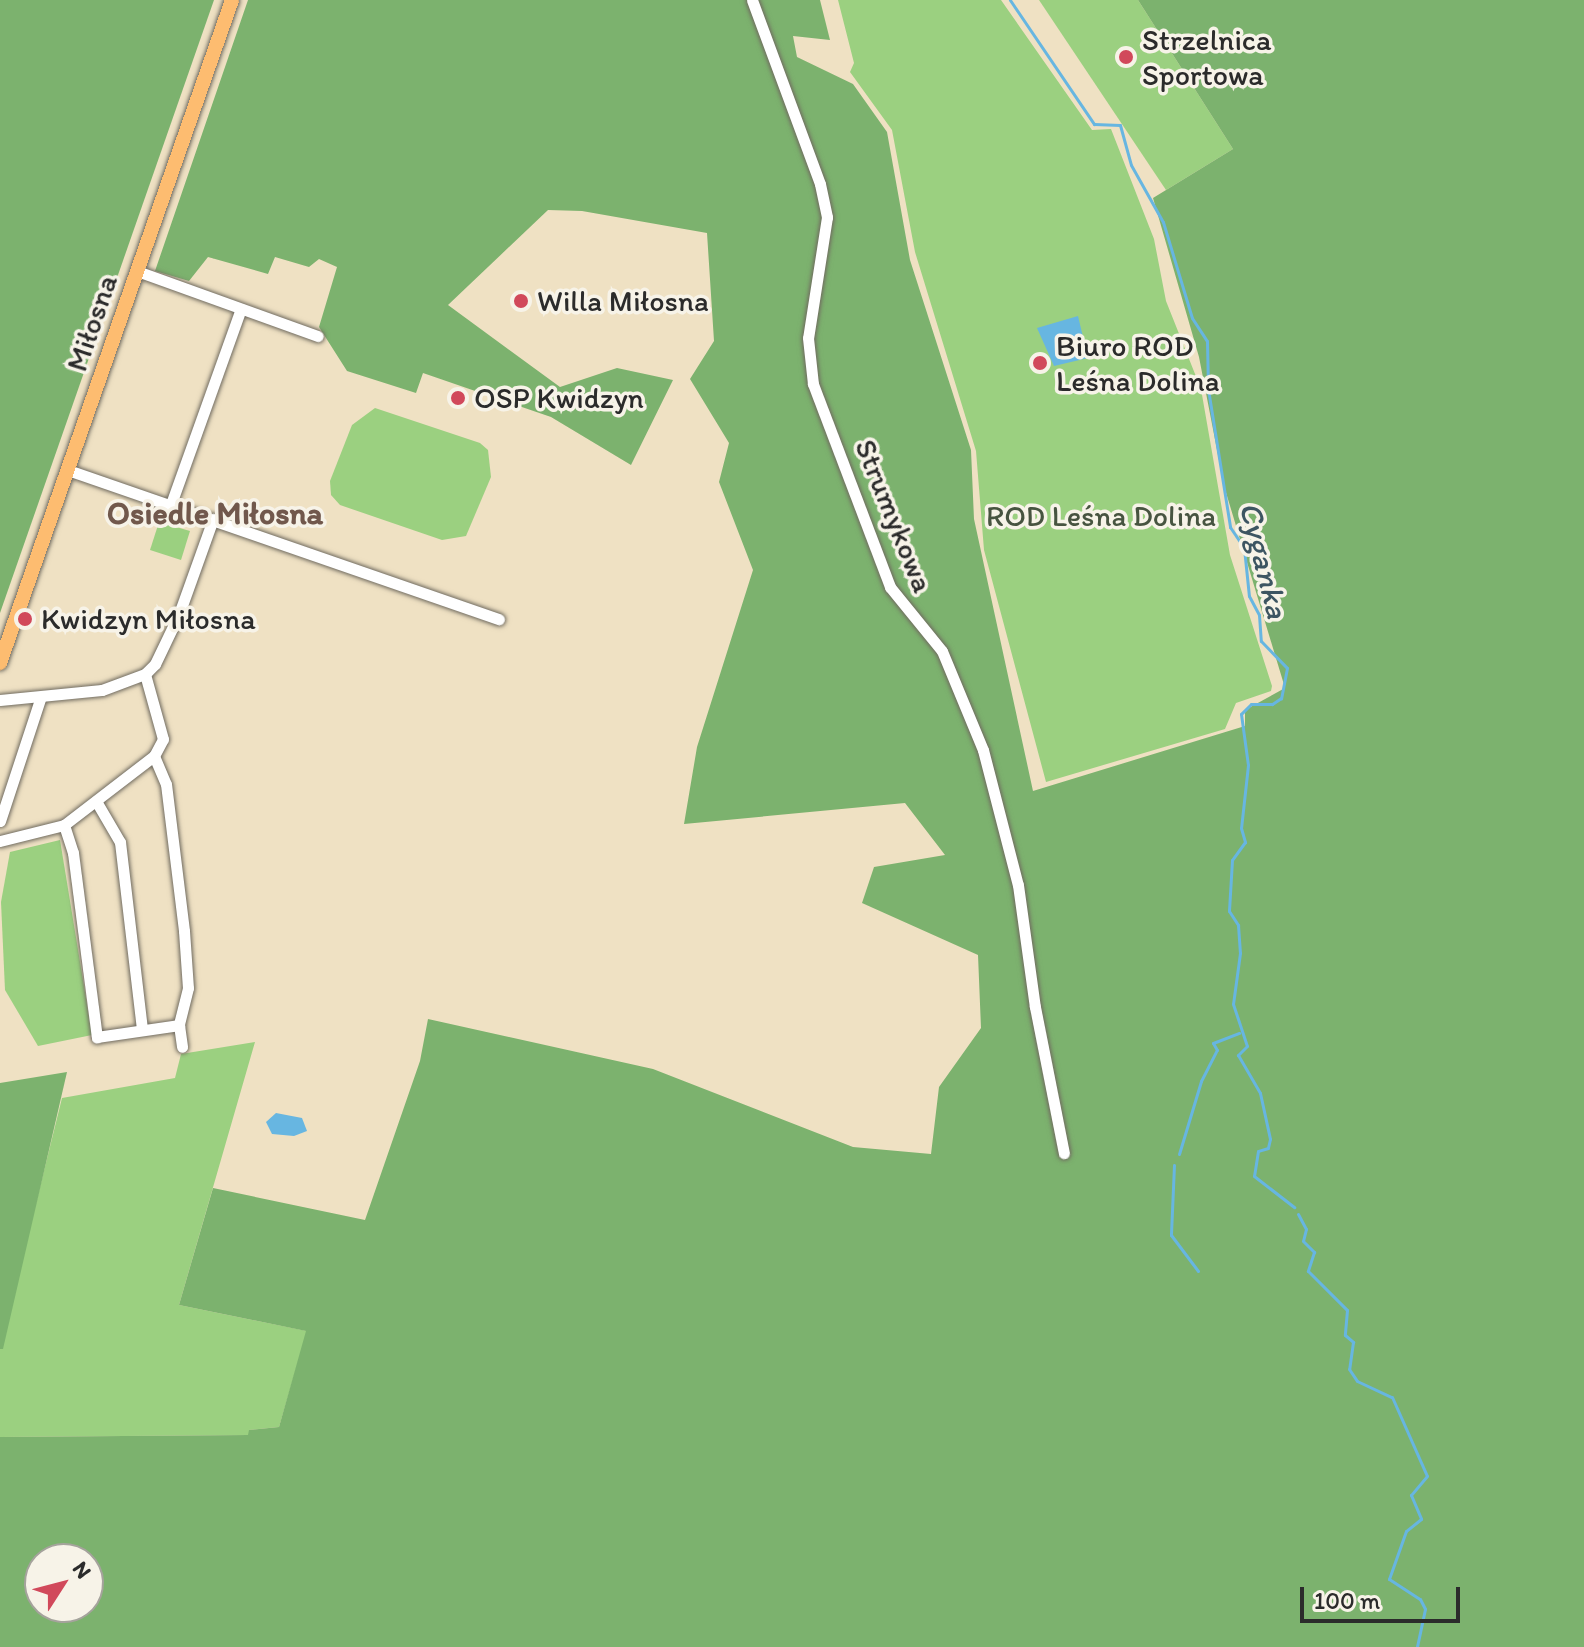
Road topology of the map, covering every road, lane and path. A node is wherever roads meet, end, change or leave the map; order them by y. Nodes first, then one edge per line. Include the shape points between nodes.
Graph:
1 (232, 0) edge
2 (752, 0) edge
3 (137, 271) junction
4 (241, 309) junction
5 (318, 336) dead end
6 (68, 470) junction
7 (171, 504) junction
8 (213, 519) junction
9 (499, 619) dead end
10 (0, 663) edge
11 (145, 674) junction
12 (40, 699) junction
13 (0, 700) edge
14 (154, 756) junction
15 (96, 801) junction
16 (0, 821) edge
17 (64, 825) junction
18 (0, 841) edge
19 (179, 1025) junction
20 (142, 1030) junction
21 (182, 1047) dead end
22 (1064, 1153) dead end

1 - 3 main road, Miłosna
2 - 22 street, Strumykowa via 820,184 827,217 808,338 813,384 890,587 942,651 983,750 1018,885
3 - 4 street
3 - 6 main road, Miłosna
4 - 5 street
4 - 7 street
6 - 7 street
6 - 10 main road, Miłosna
7 - 8 street
8 - 9 street
8 - 11 street via 174,625
11 - 12 street via 102,690
11 - 14 street via 163,739
12 - 13 street
12 - 16 street
14 - 15 street
14 - 19 street via 166,784 184,931 188,988
15 - 17 street
15 - 20 street via 120,842
17 - 18 street
17 - 20 street via 73,853 97,1037
19 - 20 street
19 - 21 street

